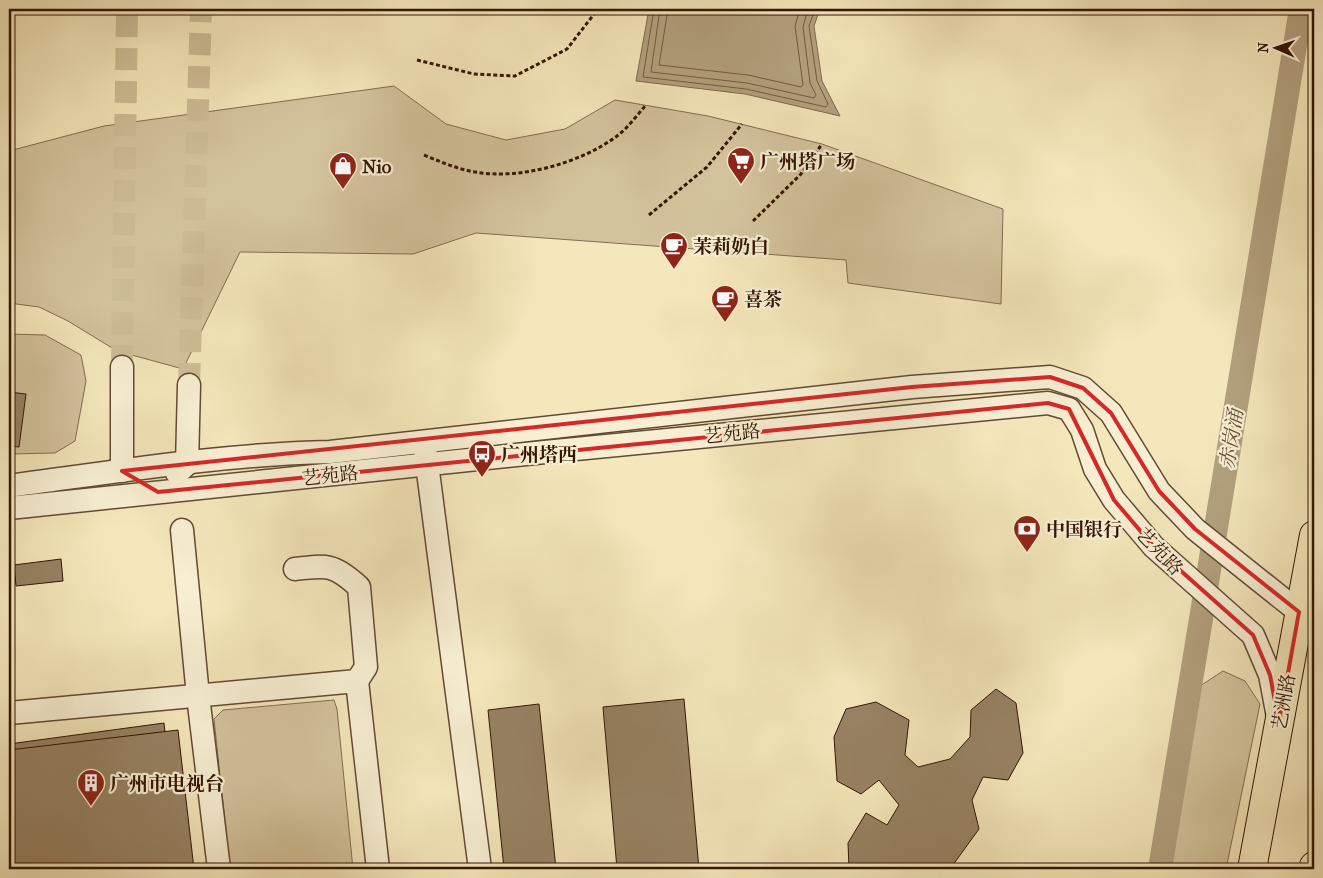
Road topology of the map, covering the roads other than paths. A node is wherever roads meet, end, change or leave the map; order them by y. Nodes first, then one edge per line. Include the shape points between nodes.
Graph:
1 (122, 367) tunnel mouth
2 (189, 385) tunnel mouth
3 (424, 441) junction
4 (187, 464) junction
5 (427, 464) junction
6 (122, 472) junction
7 (9, 486) edge
8 (158, 492) junction
9 (9, 508) edge
10 (182, 530) dead end
11 (1314, 535) edge
12 (295, 569) dead end
13 (1299, 612) junction
14 (357, 681) junction
15 (198, 696) junction
16 (9, 713) edge
17 (1279, 723) junction
18 (219, 869) edge
19 (378, 869) edge
20 (480, 869) edge
21 (1252, 869) edge

1 - 6 street
2 - 4 street
3 - 4 street, 艺苑路
3 - 5 street
3 - 13 street, 艺苑路 via 902,388 1050,377 1083,388 1111,413 1159,491 1195,529
4 - 6 street, 艺苑路
4 - 8 street
5 - 8 street, 艺苑路
5 - 17 street, 艺苑路 via 1048,403 1069,409 1114,500 1154,547 1253,636 1270,675
5 - 20 street
6 - 7 street, 艺苑路
6 - 8 street
8 - 9 street, 艺苑路
10 - 15 street
11 - 13 main road, 艺洲路
12 - 14 street via 324,565 345,574 359,587 366,667
13 - 17 main road, 艺洲路
14 - 15 street
14 - 19 street
15 - 16 street
15 - 18 street
17 - 21 main road, 艺洲路

